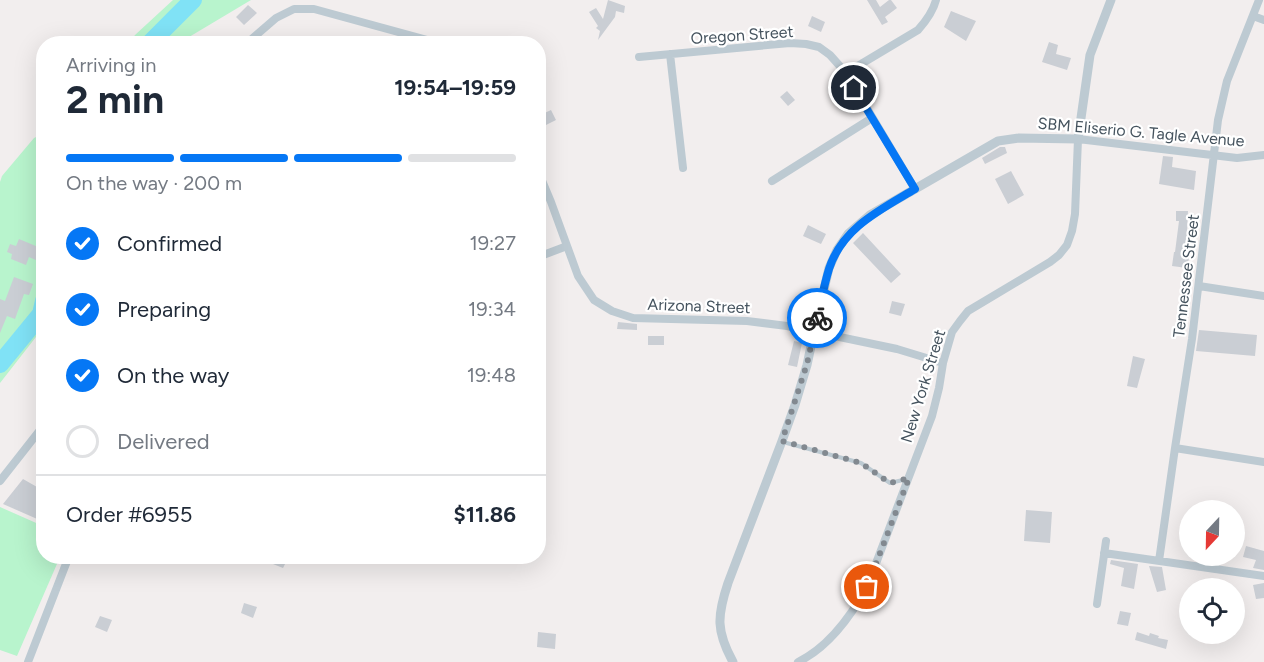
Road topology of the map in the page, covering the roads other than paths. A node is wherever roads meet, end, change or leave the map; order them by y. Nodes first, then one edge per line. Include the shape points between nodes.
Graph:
1 (936, 0) edge
2 (1111, 0) edge
3 (1259, 0) edge
4 (1253, 16) junction
5 (1264, 20) edge
6 (255, 36) edge
7 (413, 36) edge
8 (670, 54) junction
9 (639, 57) dead end
10 (846, 74) junction
11 (872, 118) junction
12 (1078, 139) junction
13 (1264, 155) edge
14 (1214, 156) junction
15 (683, 168) dead end
16 (772, 181) dead end
17 (915, 189) junction
18 (546, 192) edge
19 (567, 246) junction
20 (546, 254) edge
21 (1199, 286) junction
22 (1264, 296) edge
23 (813, 332) junction
24 (943, 363) junction
25 (36, 437) edge
26 (782, 441) junction
27 (1175, 448) junction
28 (1264, 462) edge
29 (909, 478) junction
30 (0, 482) edge
31 (1106, 541) dead end
32 (1104, 552) junction
33 (1159, 561) junction
34 (66, 564) edge
35 (1264, 576) edge
36 (1097, 604) dead end
37 (28, 662) edge
38 (733, 662) edge
39 (798, 662) edge

1 - 10 street via 918,30
2 - 12 street, New York Street via 1090,55
3 - 4 street, Tennessee Street
4 - 5 street
4 - 14 street, Tennessee Street via 1227,81
6 - 7 street via 294,9 314,9
8 - 9 street, Oregon Street
8 - 10 street, Oregon Street via 806,44 830,55
8 - 15 street
10 - 11 street, Oregon Street
11 - 16 street
11 - 17 street, Oregon Street
12 - 14 street, SBM Eliserio G. Tagle Avenue
12 - 17 street, SBM Eliserio G. Tagle Avenue via 998,141
12 - 24 street, New York Street via 1075,214 1066,245 1050,262 968,311 952,332
13 - 14 street, SBM Eliserio G. Tagle Avenue
14 - 21 street, Tennessee Street
17 - 23 street, SBM Eliserio G. Tagle Avenue via 870,215 848,234 829,268
18 - 19 street, Arizona Street
19 - 20 street
19 - 23 street, Arizona Street via 578,276 594,300 612,311 633,318 747,321
21 - 22 street
21 - 27 street, Tennessee Street
23 - 24 street, Arizona Street
23 - 26 street, SBM Eliserio G. Tagle Avenue
24 - 29 street, New York Street via 932,416
25 - 30 street
26 - 29 lane via 861,463 890,483
26 - 38 street, SBM Eliserio G. Tagle Avenue via 720,606 723,642
27 - 28 street
27 - 33 street, Tennessee Street
29 - 39 street, New York Street via 856,607 826,642
31 - 32 street
32 - 33 street
32 - 36 street
33 - 35 street
34 - 37 street

